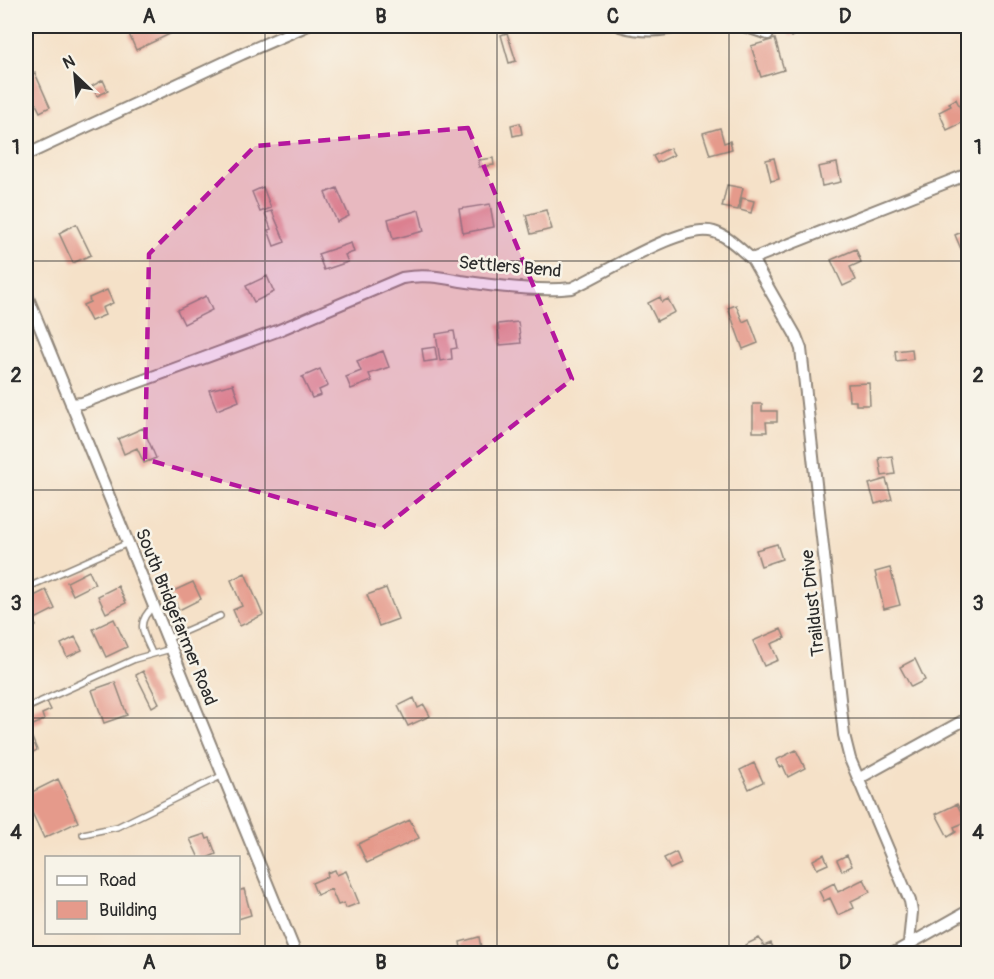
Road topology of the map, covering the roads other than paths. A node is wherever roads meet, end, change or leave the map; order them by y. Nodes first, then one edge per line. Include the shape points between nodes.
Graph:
1 (306, 26) edge
2 (620, 26) edge
3 (681, 26) edge
4 (744, 26) edge
5 (768, 34) dead end
6 (26, 156) edge
7 (969, 174) edge
8 (752, 259) junction
9 (26, 293) edge
10 (71, 404) junction
11 (128, 543) junction
12 (26, 588) edge
13 (154, 606) junction
14 (220, 616) dead end
15 (169, 644) junction
16 (152, 653) junction
17 (26, 708) edge
18 (969, 718) edge
19 (223, 775) junction
20 (858, 780) junction
21 (83, 834) dead end
22 (969, 911) edge
23 (909, 943) junction
24 (296, 954) edge
25 (892, 954) edge

1 - 6 street
2 - 3 street via 655,31
4 - 5 street
7 - 8 street
8 - 10 street, Settlers Bend via 725,238 701,230 673,237 572,288 554,290 416,275 277,331
8 - 20 street, Traildust Drive via 801,349 844,735
9 - 10 street, South Bridgefarmer Road
10 - 11 street, South Bridgefarmer Road
11 - 12 lane
11 - 13 street, South Bridgefarmer Road
13 - 15 street, South Bridgefarmer Road
13 - 16 lane via 141,624
14 - 15 lane
15 - 16 lane
15 - 19 street, South Bridgefarmer Road
16 - 17 lane
18 - 20 street
19 - 21 lane via 134,820
19 - 24 street, South Bridgefarmer Road
20 - 23 street, Traildust Drive via 912,906
22 - 23 street
23 - 25 street

